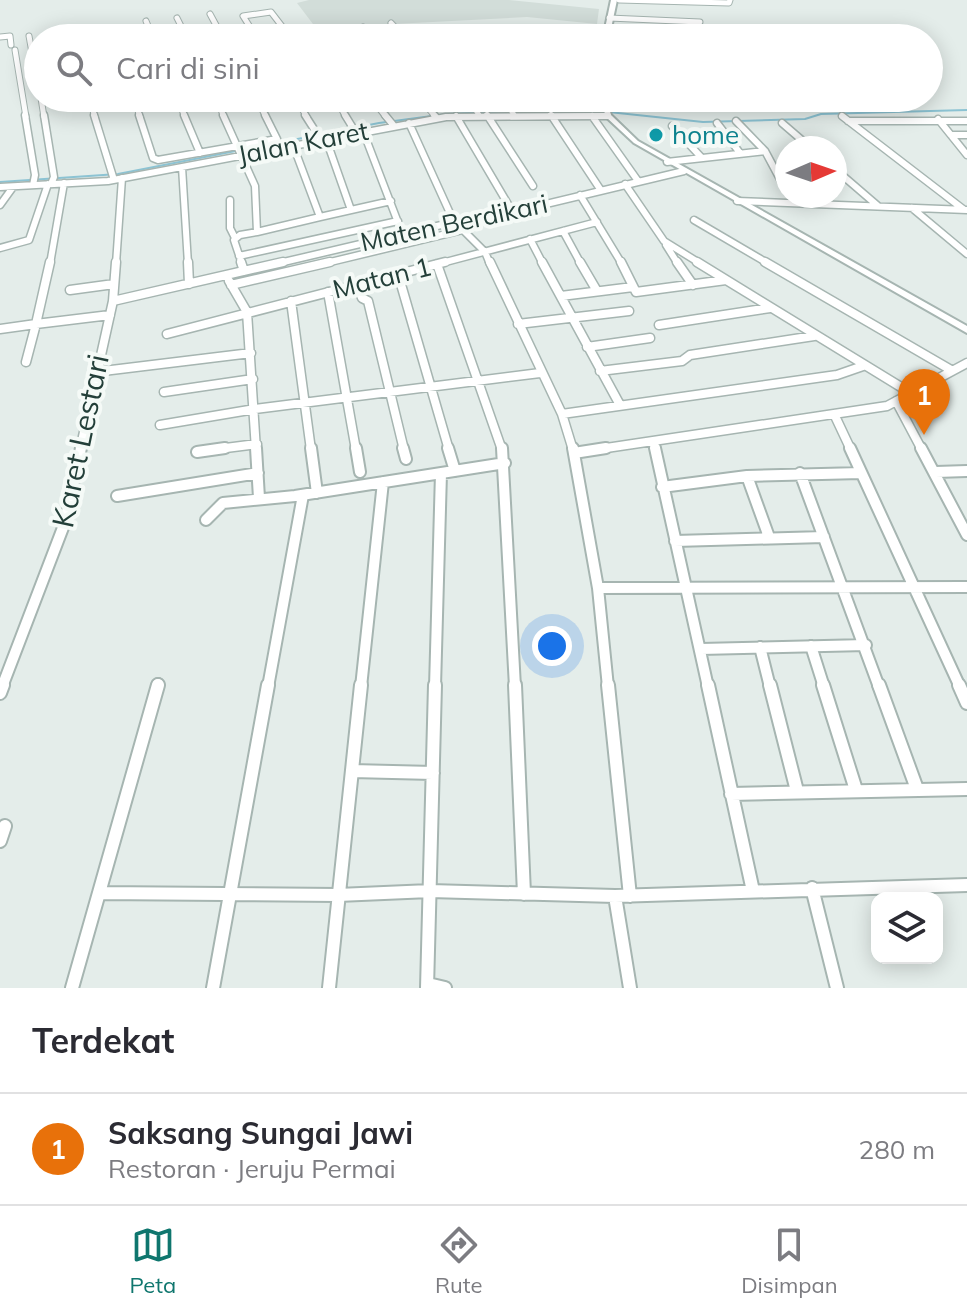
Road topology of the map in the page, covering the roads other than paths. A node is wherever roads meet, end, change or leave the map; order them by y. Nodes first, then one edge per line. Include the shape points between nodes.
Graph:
1 (617, 0) edge
2 (730, 0) edge
3 (210, 14) dead end
4 (177, 18) dead end
5 (609, 18) junction
6 (146, 21) dead end
7 (700, 22) dead end
8 (147, 24) edge
9 (180, 24) edge
10 (215, 24) edge
11 (248, 24) edge
12 (280, 24) edge
13 (608, 24) edge
14 (0, 37) edge
15 (43, 112) edge
16 (94, 112) edge
17 (138, 112) edge
18 (183, 112) edge
19 (222, 112) edge
20 (263, 112) edge
21 (304, 112) edge
22 (344, 112) edge
23 (383, 112) edge
24 (431, 112) edge
25 (513, 112) joint
26 (480, 113) junction
27 (607, 114) joint
28 (434, 115) junction
29 (551, 115) junction
30 (456, 116) junction
31 (592, 116) junction
32 (842, 116) dead end
33 (937, 118) junction
34 (736, 121) dead end
35 (848, 121) junction
36 (967, 121) edge
37 (392, 123) junction
38 (409, 123) junction
39 (717, 123) dead end
40 (782, 123) dead end
41 (672, 126) dead end
42 (356, 130) junction
43 (951, 135) junction
44 (967, 135) edge
45 (797, 136) edge
46 (321, 137) junction
47 (293, 145) junction
48 (240, 150) junction
49 (765, 151) junction
50 (200, 153) junction
51 (740, 153) junction
52 (966, 153) edge
53 (701, 157) junction
54 (667, 162) junction
55 (182, 167) junction
56 (775, 169) edge
57 (684, 171) junction
58 (115, 177) junction
59 (847, 179) edge
60 (34, 181) junction
61 (638, 181) junction
62 (51, 182) junction
63 (64, 183) junction
64 (625, 184) junction
65 (533, 186) dead end
66 (0, 187) edge
67 (13, 187) junction
68 (600, 189) junction
69 (580, 195) junction
70 (775, 198) edge
71 (230, 200) dead end
72 (391, 201) junction
73 (737, 201) junction
74 (847, 203) edge
75 (0, 205) edge
76 (878, 206) junction
77 (912, 208) junction
78 (351, 210) junction
79 (966, 210) edge
80 (512, 211) junction
81 (320, 217) junction
82 (694, 220) dead end
83 (398, 221) junction
84 (597, 222) junction
85 (458, 226) junction
86 (563, 231) junction
87 (257, 232) junction
88 (402, 234) junction
89 (235, 238) junction
90 (530, 239) junction
91 (664, 241) junction
92 (0, 248) edge
93 (485, 252) junction
94 (967, 254) edge
95 (239, 256) junction
96 (437, 264) junction
97 (244, 271) junction
98 (398, 274) junction
99 (225, 275) junction
100 (726, 280) junction
101 (114, 284) junction
102 (189, 284) junction
103 (357, 284) junction
104 (231, 285) junction
105 (693, 285) junction
106 (633, 287) junction
107 (70, 290) dead end
108 (597, 291) junction
109 (328, 292) junction
110 (561, 296) junction
111 (113, 301) junction
112 (291, 301) junction
113 (770, 308) junction
114 (629, 311) dead end
115 (247, 312) junction
116 (110, 315) junction
117 (572, 318) junction
118 (36, 324) junction
119 (518, 324) junction
120 (659, 325) dead end
121 (0, 329) edge
122 (967, 330) edge
123 (167, 334) dead end
124 (814, 336) junction
125 (650, 338) dead end
126 (587, 347) junction
127 (251, 353) junction
128 (26, 362) dead end
129 (967, 363) edge
130 (863, 366) junction
131 (951, 370) junction
132 (600, 371) junction
133 (95, 372) junction
134 (540, 373) junction
135 (253, 379) junction
136 (479, 381) junction
137 (430, 388) junction
138 (164, 392) dead end
139 (909, 392) junction
140 (391, 393) junction
141 (348, 399) junction
142 (896, 401) junction
143 (307, 404) junction
144 (620, 405) junction
145 (255, 409) junction
146 (562, 414) junction
147 (835, 416) junction
148 (160, 425) dead end
149 (654, 442) junction
150 (257, 444) junction
151 (197, 452) dead end
152 (574, 453) junction
153 (406, 459) dead end
154 (505, 463) junction
155 (455, 471) junction
156 (967, 471) edge
157 (360, 472) dead end
158 (936, 472) junction
159 (258, 473) junction
160 (441, 473) junction
161 (800, 473) junction
162 (861, 473) junction
163 (747, 476) junction
164 (383, 482) junction
165 (662, 487) junction
166 (317, 493) junction
167 (303, 495) junction
168 (117, 496) dead end
169 (259, 498) junction
170 (206, 520) dead end
171 (967, 535) edge
172 (769, 537) junction
173 (824, 537) junction
174 (675, 541) junction
175 (844, 587) junction
176 (916, 587) junction
177 (967, 587) edge
178 (598, 588) junction
179 (686, 588) junction
180 (866, 645) junction
181 (811, 646) junction
182 (760, 647) junction
183 (701, 649) junction
184 (158, 684) dead end
185 (0, 693) edge
186 (967, 703) edge
187 (352, 771) junction
188 (433, 773) junction
189 (917, 789) junction
190 (967, 789) edge
191 (856, 790) junction
192 (797, 791) junction
193 (731, 794) junction
194 (5, 826) dead end
195 (0, 841) edge
196 (967, 885) edge
197 (812, 888) junction
198 (430, 891) junction
199 (753, 891) junction
200 (99, 893) junction
201 (231, 893) junction
202 (524, 894) junction
203 (338, 895) junction
204 (615, 896) junction
205 (630, 896) junction
206 (428, 986) edge
207 (72, 988) edge
208 (213, 988) edge
209 (329, 988) edge
210 (445, 988) edge
211 (630, 988) edge
212 (837, 988) edge

1 - 2 street
1 - 5 street
3 - 10 street
4 - 9 street
5 - 7 street
5 - 13 street
6 - 8 street
11 - 12 street via 243,16 271,12
14 - 60 street via 10,36 13,47
15 - 62 street
16 - 58 street
17 - 50 street via 153,158
18 - 50 street
19 - 48 street
20 - 48 street via 277,138
21 - 46 street
22 - 42 street
23 - 37 street
24 - 28 street
25 - 26 street, Jalan Karet
25 - 29 street, Jalan Karet
26 - 30 street, Jalan Karet
26 - 65 street
27 - 31 street, Jalan Karet
27 - 54 street via 627,136
28 - 30 street, Jalan Karet
28 - 38 street, Jalan Karet
29 - 31 street, Jalan Karet
29 - 68 street
30 - 80 street
31 - 61 street
32 - 35 street
33 - 35 street
33 - 36 street
33 - 43 street
34 - 49 street
35 - 79 street
37 - 38 street, Jalan Karet
37 - 42 street, Jalan Karet
38 - 85 street
39 - 51 street
40 - 45 street
41 - 53 street
42 - 46 street, Jalan Karet
42 - 72 street
43 - 44 street
43 - 52 street
46 - 47 street, Jalan Karet
46 - 78 street
47 - 48 street, Jalan Karet
47 - 81 street
48 - 50 street
48 - 55 street, Jalan Karet
48 - 87 street via 255,186
49 - 51 street
49 - 56 street
51 - 53 street
53 - 54 street
54 - 57 street
55 - 58 street, Jalan Karet
55 - 102 street
57 - 61 street, Maten Berdikari
57 - 73 street
58 - 63 street, Jalan Karet
58 - 101 street, Karet Lestari
59 - 76 street
60 - 62 street, Jalan Karet
60 - 67 street, Jalan Karet
61 - 64 street, Maten Berdikari
62 - 63 street, Jalan Karet
62 - 92 street via 29,240
63 - 118 street
64 - 68 street, Maten Berdikari
64 - 91 street
66 - 67 street, Jalan Karet
67 - 75 street
68 - 69 street, Maten Berdikari
69 - 80 street, Maten Berdikari
69 - 84 street
70 - 73 street
71 - 89 street
72 - 78 street
72 - 83 street
73 - 122 street
74 - 76 street
76 - 77 street
77 - 79 street
77 - 94 street
78 - 81 street
80 - 85 street, Maten Berdikari
81 - 87 street
82 - 131 street
83 - 88 street
83 - 95 street
84 - 86 street, Matan 1
84 - 106 street
85 - 88 street, Maten Berdikari
85 - 93 street
85 - 104 street
86 - 90 street, Matan 1
86 - 108 street
87 - 89 street
88 - 97 street, Maten Berdikari
89 - 95 street
90 - 93 street, Matan 1
90 - 110 street
91 - 100 street
91 - 105 street
93 - 96 street, Matan 1
93 - 119 street
95 - 97 street
96 - 98 street, Matan 1
96 - 136 street
97 - 99 street, Maten Berdikari
98 - 103 street, Matan 1
98 - 137 street
99 - 102 street, Maten Berdikari
99 - 104 street
100 - 105 street
100 - 113 street
101 - 107 street
101 - 111 street, Karet Lestari
102 - 111 street, Maten Berdikari
103 - 109 street, Matan 1
103 - 140 street via 368,301
104 - 115 street
105 - 106 street via 636,292
106 - 108 street
108 - 110 street
109 - 112 street, Matan 1
109 - 141 street
110 - 117 street
111 - 116 street, Karet Lestari
112 - 115 street, Matan 1
112 - 143 street
113 - 120 street
113 - 124 street
114 - 117 street
115 - 123 street, Matan 1
115 - 127 street
116 - 118 street
116 - 133 street, Karet Lestari
117 - 119 street
117 - 126 street
118 - 121 street
118 - 128 street
119 - 134 street
124 - 130 street
124 - 132 street
125 - 126 street
126 - 132 street
127 - 133 street
127 - 135 street
129 - 131 street
130 - 139 street
130 - 144 street via 837,375
131 - 139 street
132 - 144 street
133 - 185 street, Karet Lestari via 60,541
134 - 136 street
134 - 146 street
135 - 138 street
135 - 145 street
136 - 137 street
136 - 154 street
137 - 140 street
137 - 155 street
139 - 142 street
140 - 141 street
140 - 153 street
141 - 143 street
141 - 157 street
142 - 147 street
142 - 158 street
143 - 145 street
143 - 166 street
144 - 146 street
145 - 148 street
145 - 150 street
146 - 152 street
147 - 149 street
147 - 162 street
149 - 152 street
149 - 165 street
150 - 151 street
150 - 159 street
152 - 178 street
154 - 155 street
154 - 202 street
155 - 160 street
156 - 158 street
158 - 171 street
159 - 168 street
159 - 169 street
160 - 164 street
160 - 188 street
161 - 162 street
161 - 163 street
161 - 173 street
162 - 176 street
163 - 165 street
163 - 172 street
164 - 166 street
164 - 187 street
165 - 174 street
166 - 167 street
167 - 169 street
167 - 201 street
169 - 170 street via 223,503
172 - 173 street
172 - 174 street
173 - 175 street
174 - 179 street
175 - 176 street
175 - 179 street
175 - 180 street
176 - 177 street
176 - 186 street
178 - 179 street
178 - 205 street
179 - 183 street
180 - 181 street
180 - 189 street
181 - 182 street
181 - 191 street
182 - 183 street
182 - 192 street
183 - 193 street
184 - 200 street
187 - 188 street
187 - 203 street
188 - 198 street
189 - 190 street
189 - 191 street
191 - 192 street
192 - 193 street
193 - 199 street
194 - 195 street
196 - 197 street
197 - 199 street
197 - 212 street
198 - 202 street
198 - 203 street
198 - 206 street
199 - 205 street
200 - 201 street
200 - 207 street
201 - 203 street
201 - 208 street
202 - 204 street
203 - 209 street
204 - 205 street
204 - 211 street
206 - 210 street

